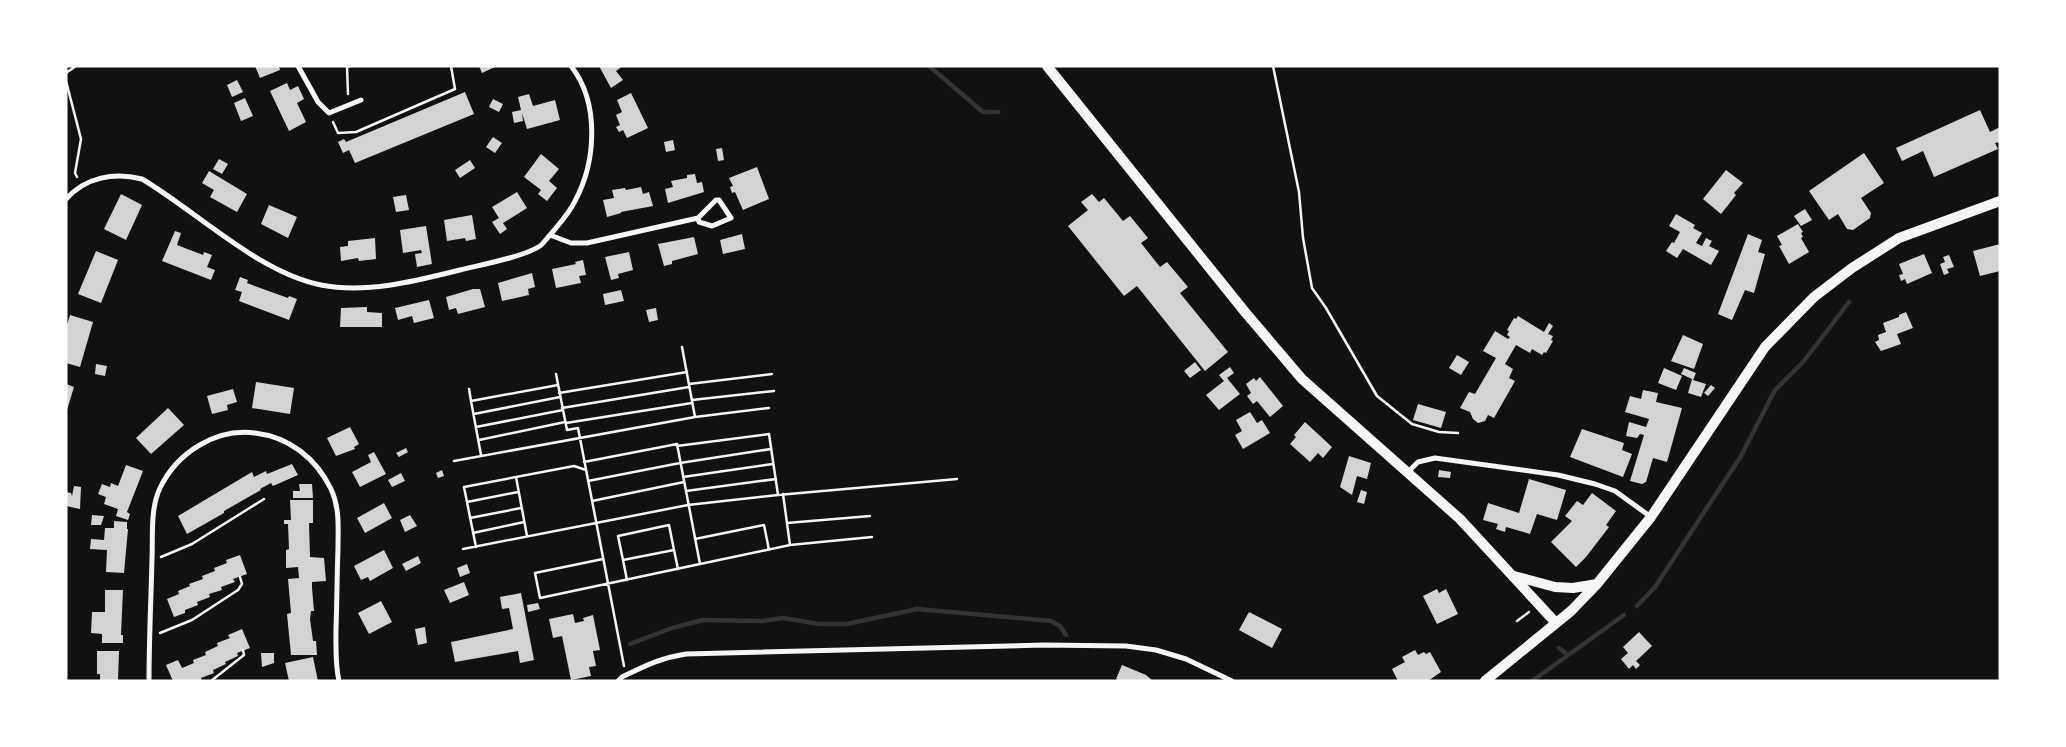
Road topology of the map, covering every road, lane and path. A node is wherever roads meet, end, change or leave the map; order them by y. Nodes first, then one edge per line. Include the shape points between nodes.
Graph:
1 (76, 66) edge
2 (298, 66) edge
3 (350, 66) edge
4 (451, 66) edge
5 (571, 66) edge
6 (1047, 66) edge
7 (1273, 66) edge
8 (66, 73) edge
9 (66, 81) edge
10 (361, 100) dead end
11 (348, 105) junction
12 (329, 113) junction
13 (75, 173) dead end
14 (66, 198) edge
15 (2000, 201) edge
16 (698, 218) junction
17 (550, 235) junction
18 (682, 347) dead end
19 (686, 372) junction
20 (556, 374) dead end
21 (772, 374) dead end
22 (558, 385) junction
23 (689, 386) junction
24 (469, 389) dead end
25 (774, 391) dead end
26 (560, 393) junction
27 (560, 397) junction
28 (471, 401) junction
29 (692, 402) junction
30 (769, 408) dead end
31 (563, 409) junction
32 (474, 414) junction
33 (695, 417) junction
34 (566, 423) junction
35 (476, 427) junction
36 (1458, 433) dead end
37 (580, 438) junction
38 (479, 440) junction
39 (677, 446) junction
40 (771, 449) junction
41 (482, 456) junction
42 (454, 461) dead end
43 (584, 462) junction
44 (680, 463) junction
45 (773, 464) junction
46 (586, 470) junction
47 (1408, 472) junction
48 (516, 477) junction
49 (683, 477) junction
50 (776, 479) junction
51 (956, 479) dead end
52 (588, 481) junction
53 (684, 482) junction
54 (518, 492) junction
55 (686, 492) junction
56 (782, 494) junction
57 (778, 495) junction
58 (264, 499) dead end
59 (592, 501) junction
60 (467, 502) junction
61 (688, 505) junction
62 (521, 508) junction
63 (870, 516) dead end
64 (1651, 517) junction
65 (470, 518) junction
66 (524, 522) junction
67 (597, 522) junction
68 (787, 523) junction
69 (473, 533) junction
70 (527, 536) junction
71 (872, 537) dead end
72 (695, 539) junction
73 (790, 545) junction
74 (476, 546) junction
75 (463, 549) dead end
76 (674, 550) junction
77 (768, 550) junction
78 (152, 557) junction
79 (604, 558) junction
80 (623, 560) junction
81 (700, 564) junction
82 (678, 569) junction
83 (240, 576) dead end
84 (1514, 576) junction
85 (627, 580) junction
86 (609, 584) junction
87 (1597, 584) junction
88 (1556, 623) junction
89 (149, 637) junction
90 (243, 650) dead end
91 (626, 674) junction
92 (149, 681) edge
93 (211, 681) edge
94 (339, 681) edge
95 (618, 681) edge
96 (1232, 681) edge
97 (1485, 681) edge

1 - 8 path
2 - 12 street via 318,102
3 - 11 path via 347,67
4 - 12 path via 455,89 356,132 338,133
5 - 17 street via 587,99 591,120 590,157 576,201
6 - 47 main road via 1302,379
7 - 36 path via 1299,192 1312,288 1377,396 1412,424 1439,432
9 - 13 path via 81,139
10 - 11 street
11 - 12 street
14 - 17 street via 98,178 122,175 142,179 280,272 315,284 349,288 432,278 514,256 540,246
15 - 64 main road via 1899,238 1814,296 1765,347
16 - 16 street via 716,200 731,218 712,226 699,222
16 - 17 street via 587,243 571,243
18 - 19 path
19 - 23 path
19 - 26 path
20 - 22 path
21 - 23 path
22 - 26 path
22 - 28 path
23 - 29 path
23 - 31 path
24 - 28 path
25 - 29 path
26 - 27 path
27 - 31 path
27 - 32 path
28 - 32 path
29 - 33 path
29 - 34 path
30 - 33 path
31 - 34 path
31 - 35 path
32 - 35 path
33 - 37 path
34 - 37 path via 567,430 578,428
34 - 38 path
35 - 38 path
37 - 41 path
37 - 43 path
38 - 41 path
39 - 40 path via 769,434
39 - 43 path
39 - 44 path
40 - 44 path
40 - 45 path
41 - 42 path
43 - 46 path
44 - 49 path
44 - 52 path
45 - 49 path
45 - 50 path
46 - 48 path via 574,466
46 - 52 path
47 - 64 street via 1418,462 1435,458 1558,475 1615,491
47 - 84 main road via 1460,519
48 - 54 path
48 - 60 path via 464,487
49 - 53 path
50 - 55 path
50 - 57 path
51 - 56 path
52 - 59 path
53 - 55 path
53 - 59 path
54 - 60 path
54 - 62 path
55 - 61 path
56 - 57 path
56 - 68 path
57 - 61 path
58 - 78 path via 192,544
59 - 67 path
60 - 65 path
61 - 67 path
61 - 72 path
62 - 65 path
62 - 66 path
63 - 68 path
64 - 87 main road
65 - 69 path
66 - 69 path
66 - 70 path
67 - 70 path
67 - 79 path
68 - 73 path
69 - 74 path
70 - 74 path
71 - 73 path
72 - 77 path via 764,525
72 - 81 path
73 - 77 path
74 - 75 path
76 - 80 path
76 - 80 path via 669,525 618,536
76 - 82 path
77 - 81 path
78 - 89 street
78 - 94 street via 155,506 160,489 188,452 216,438 247,432 264,434 293,445 321,472 337,506 336,656
79 - 86 path
79 - 86 path via 535,573 540,598
80 - 85 path
81 - 82 path
82 - 85 path
83 - 89 path via 242,584 238,590 192,620
84 - 87 main road via 1555,587
84 - 88 main road
85 - 86 path
86 - 91 path
87 - 88 main road
88 - 97 main road
89 - 92 street
90 - 93 path via 240,660
91 - 95 street
91 - 96 street via 665,657 686,654 1034,645 1156,650 1186,658

